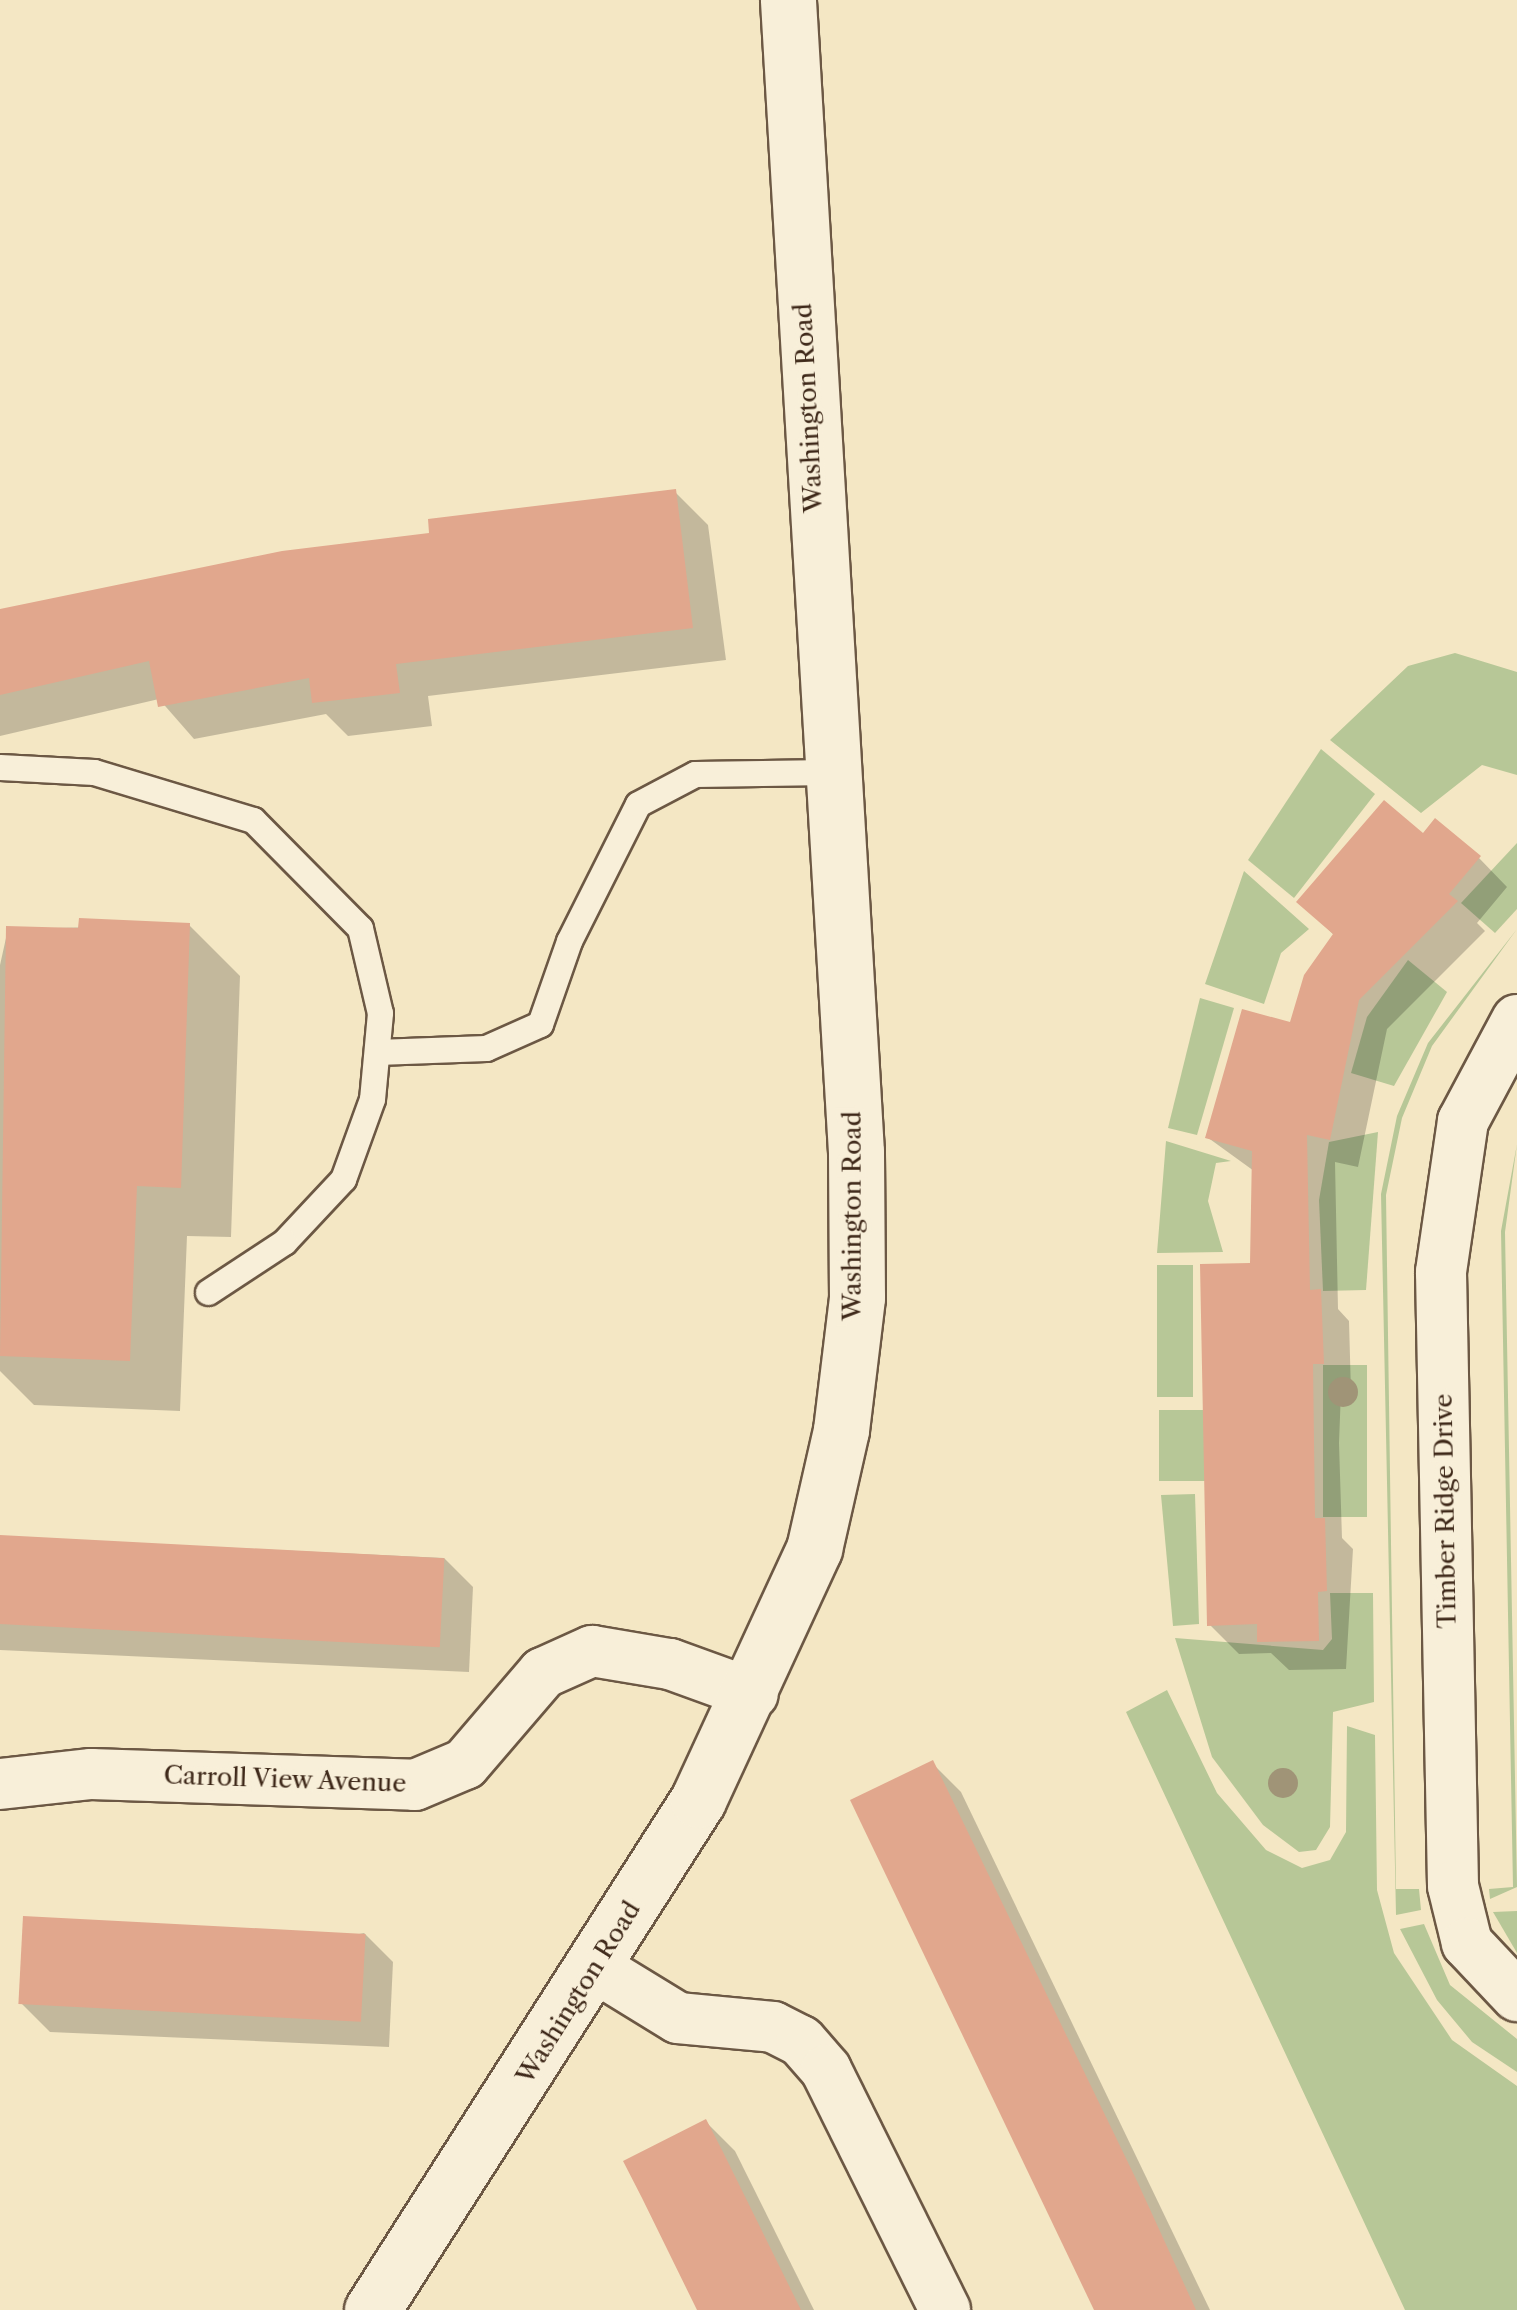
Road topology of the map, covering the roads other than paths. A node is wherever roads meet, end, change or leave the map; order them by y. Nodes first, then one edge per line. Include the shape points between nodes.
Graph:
1 (788, 0) edge
2 (0, 767) edge
3 (829, 772) junction
4 (1517, 1020) edge
5 (377, 1052) junction
6 (208, 1292) dead end
7 (754, 1694) junction
8 (0, 1784) edge
9 (598, 1969) junction
10 (1517, 1996) edge
11 (372, 2310) edge
12 (945, 2310) edge

1 - 3 main road, Washington Road
2 - 5 lane via 94,772 253,820 360,928 380,1012
3 - 5 lane via 695,774 638,804 569,941 540,1024 486,1048
3 - 7 main road, Washington Road via 858,1296 814,1549
4 - 10 street, Timber Ridge Drive via 1463,1121 1441,1272 1453,1886 1466,1943
5 - 6 lane via 372,1099 343,1179 284,1242
7 - 8 street, Carroll View Avenue via 670,1664 592,1652 543,1672 465,1764 415,1785 91,1774
7 - 9 main road, Washington Road
9 - 11 main road, Washington Road
9 - 12 street via 678,2018 773,2027 801,2042 826,2070

